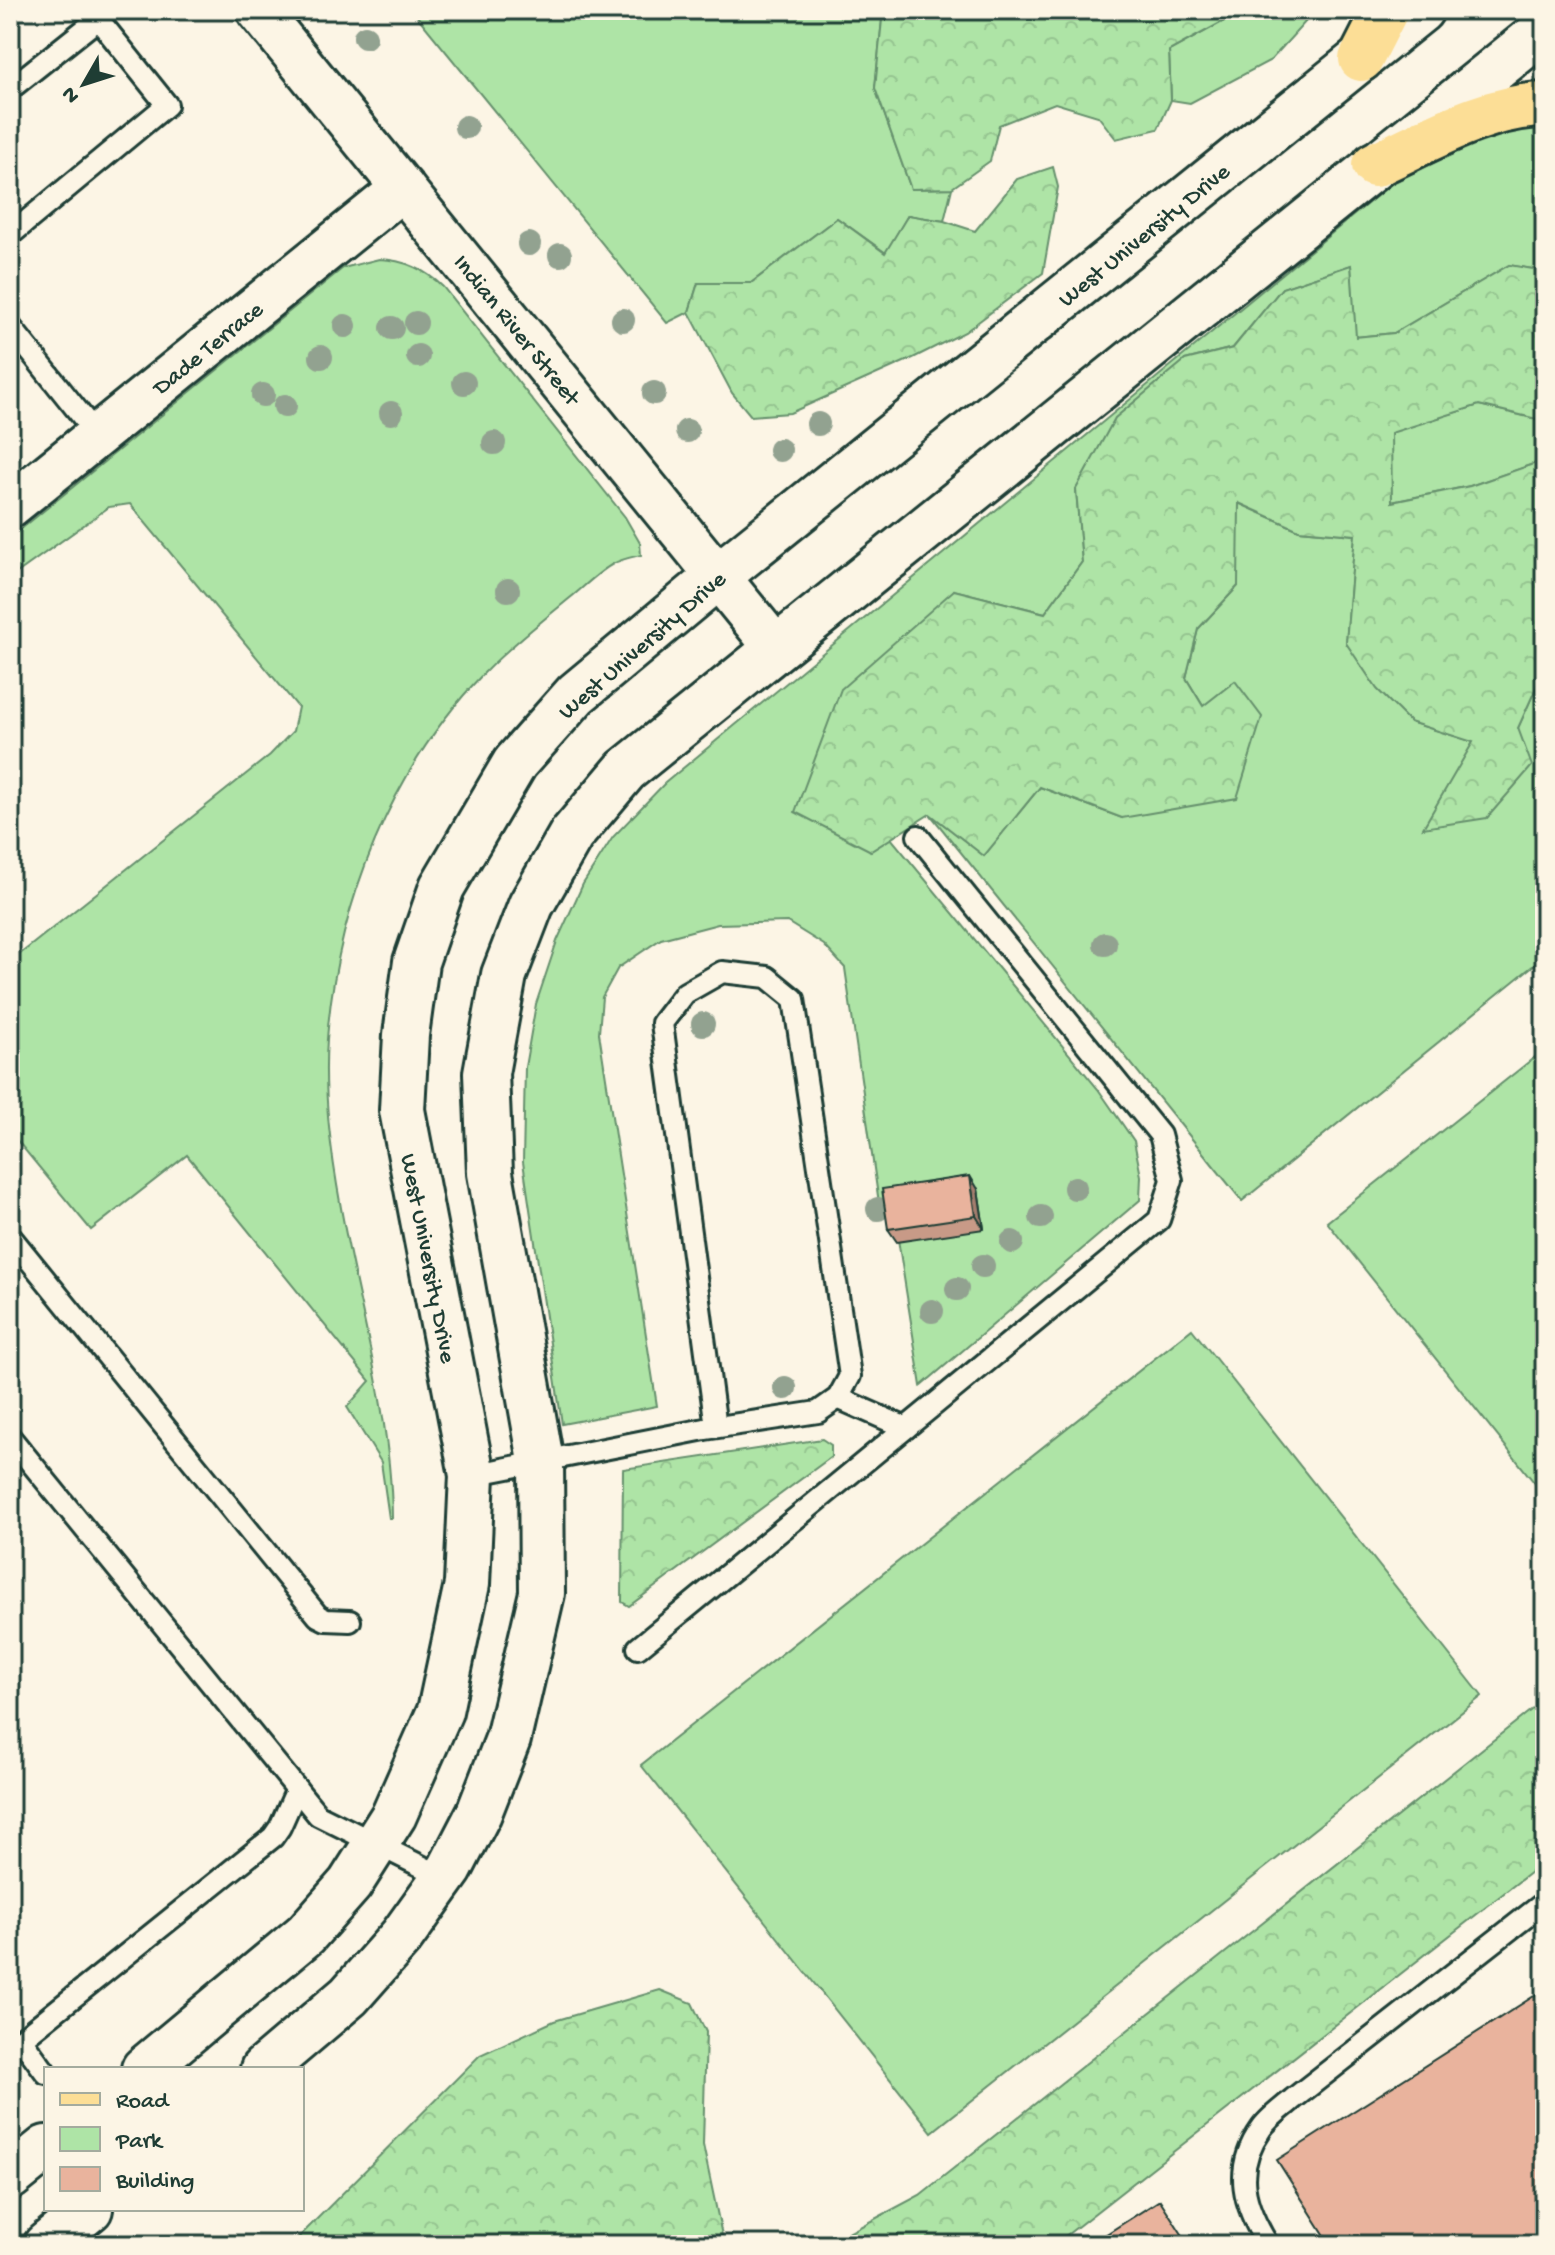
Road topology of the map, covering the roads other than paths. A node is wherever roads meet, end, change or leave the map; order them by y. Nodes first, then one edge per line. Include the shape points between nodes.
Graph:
1 (258, 10) edge
2 (1386, 10) edge
3 (1421, 10) edge
4 (1545, 29) edge
5 (1361, 59) junction
6 (10, 89) edge
7 (1545, 105) edge
8 (1374, 165) junction
9 (403, 188) junction
10 (10, 235) edge
11 (10, 326) edge
12 (97, 435) junction
13 (10, 506) edge
14 (718, 576) junction
15 (776, 648) junction
16 (918, 836) dead end
17 (10, 1236) edge
18 (838, 1398) junction
19 (716, 1427) junction
20 (906, 1428) junction
21 (10, 1437) edge
22 (541, 1461) junction
23 (472, 1475) junction
24 (350, 1621) dead end
25 (638, 1648) dead end
26 (297, 1789) junction
27 (376, 1846) junction
28 (445, 1878) junction
29 (1545, 1902) edge
30 (16, 2044) edge
31 (146, 2067) edge
32 (265, 2067) edge
33 (44, 2071) edge
34 (44, 2150) edge
35 (10, 2177) edge
36 (88, 2211) edge
37 (46, 2245) edge
38 (1268, 2245) edge

1 - 9 street, Indian River Street
2 - 5 main road
3 - 5 street, West University Drive
4 - 8 street
5 - 14 street, West University Drive
6 - 10 lane via 98,19 167,105
7 - 8 main road via 1510,107
8 - 15 street
9 - 12 street, Dade Terrace
9 - 14 street, Indian River Street
11 - 12 lane
12 - 13 street, Dade Terrace
14 - 15 street, Indian River Street
14 - 23 street, West University Drive via 576,694 515,763 442,887 416,962 402,1110
15 - 22 street via 626,770 571,835 531,905 504,975 486,1073 490,1173
16 - 20 lane via 1160,1135 1172,1180 1159,1220
17 - 24 lane via 318,1616
18 - 19 lane via 818,1412
18 - 19 lane via 850,1376 794,999 767,977 722,972 685,993 662,1023
18 - 20 lane
19 - 22 lane
20 - 25 lane
21 - 26 lane
22 - 23 lane
22 - 28 street via 542,1593 527,1664 508,1739 479,1813
23 - 27 street, West University Drive via 467,1584 440,1711
26 - 27 lane via 318,1815
26 - 30 lane via 273,1837
27 - 28 lane
27 - 31 street, West University Drive via 306,1934
28 - 32 street via 349,1996
29 - 38 lane via 1261,2127 1246,2157 1243,2188
30 - 33 lane
34 - 35 street
36 - 37 street

